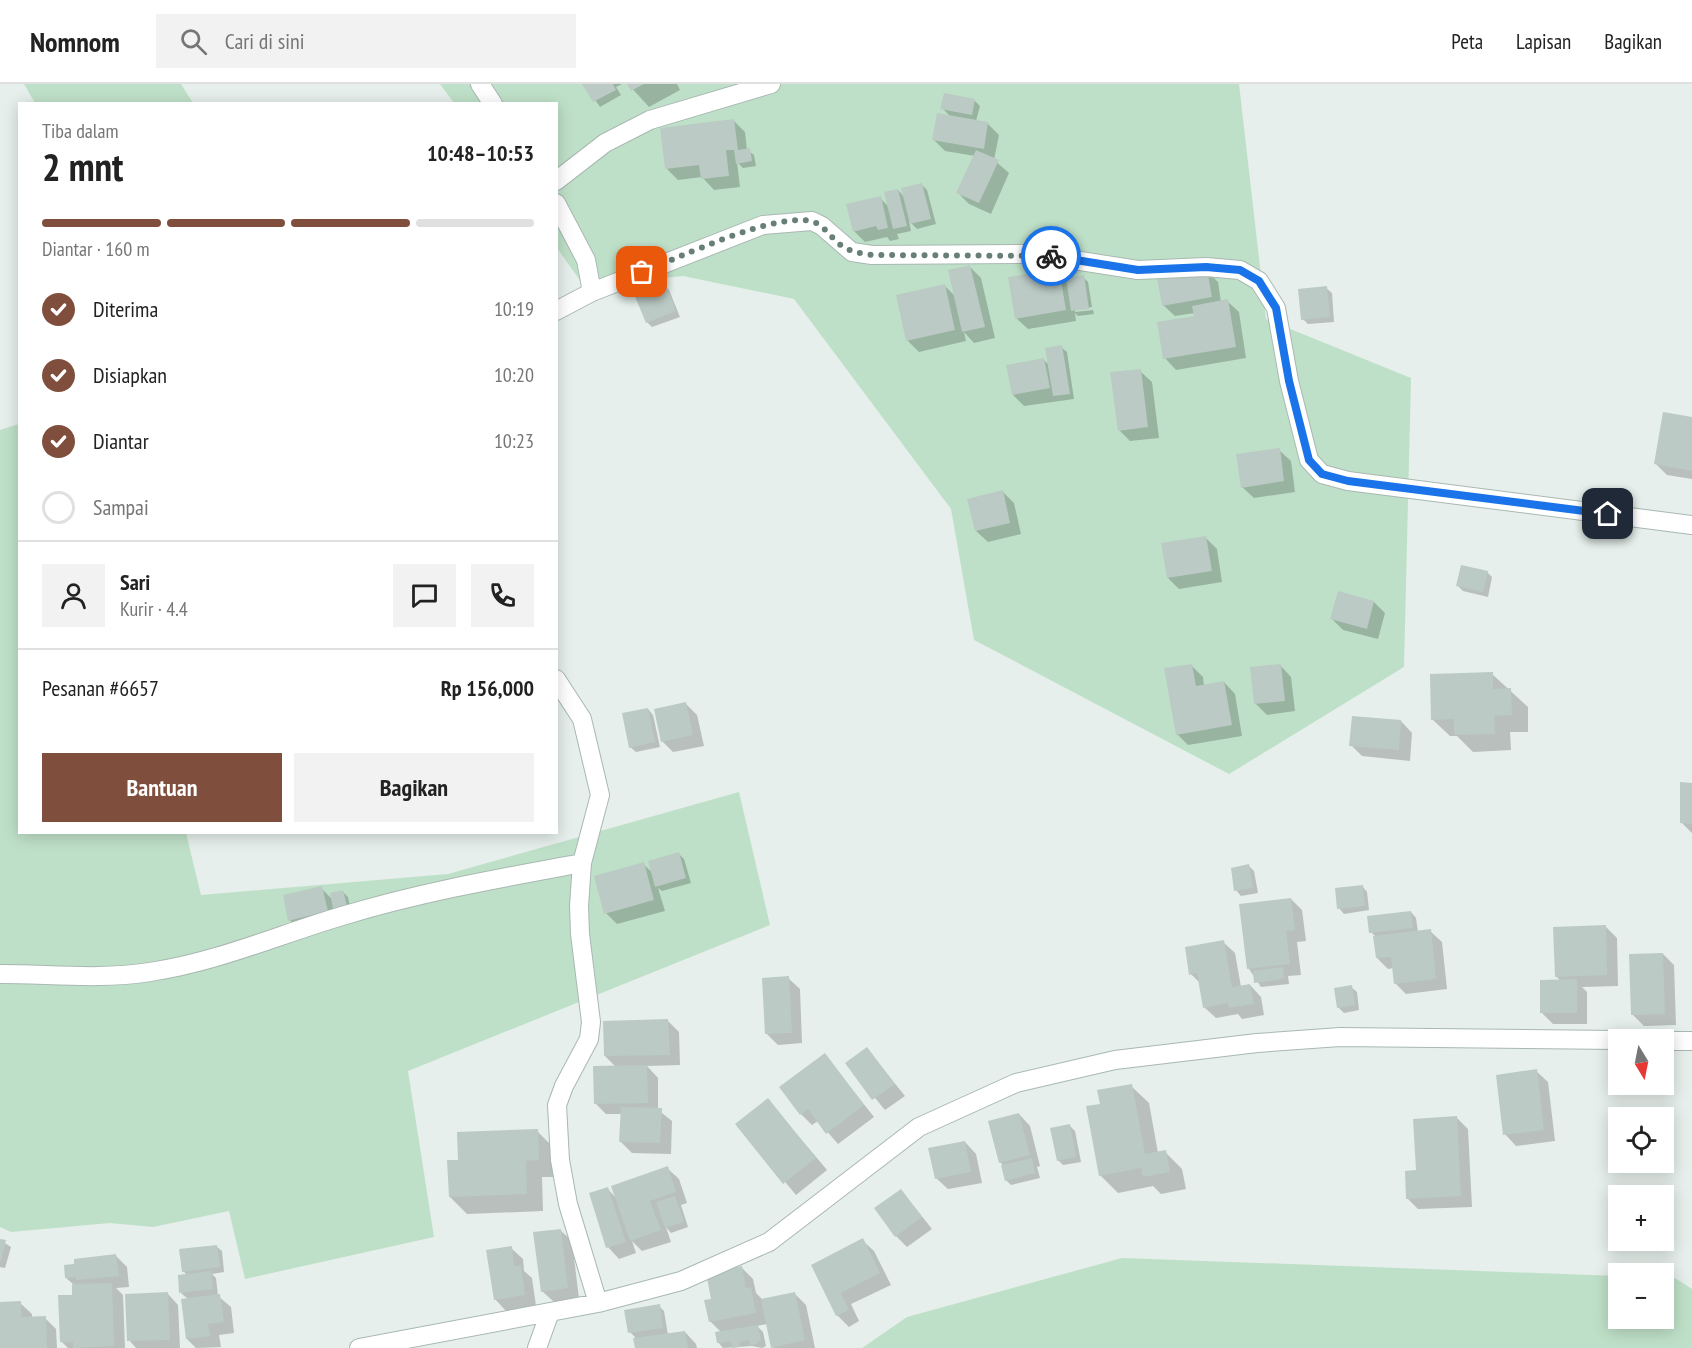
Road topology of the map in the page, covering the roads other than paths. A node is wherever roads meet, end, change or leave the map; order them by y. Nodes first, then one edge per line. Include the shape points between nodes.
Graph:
1 (480, 84) edge
2 (771, 84) edge
3 (492, 102) edge
4 (558, 179) edge
5 (558, 206) edge
6 (592, 292) junction
7 (558, 310) edge
8 (1692, 525) edge
9 (558, 682) edge
10 (582, 863) junction
11 (0, 974) edge
12 (1608, 1041) edge
13 (1674, 1041) edge
14 (1692, 1041) edge
15 (598, 1304) junction
16 (550, 1311) junction
17 (359, 1348) edge
18 (537, 1348) edge

1 - 3 street
2 - 4 street via 650,120 605,143
5 - 6 street via 586,260
6 - 7 street
6 - 8 street via 763,225 812,221 852,252 872,255 1036,254 1138,270 1240,270 1259,281 1276,308 1309,460 1322,474
9 - 10 street via 582,719 600,795
10 - 11 street via 435,890 242,951 150,972 109,977
10 - 15 street via 580,934 591,1022 589,1039 557,1105 560,1160 568,1204
12 - 15 street via 1340,1037 1115,1060 1016,1083 919,1127 769,1242 681,1281
13 - 14 street
15 - 16 street
16 - 17 street
16 - 18 street

